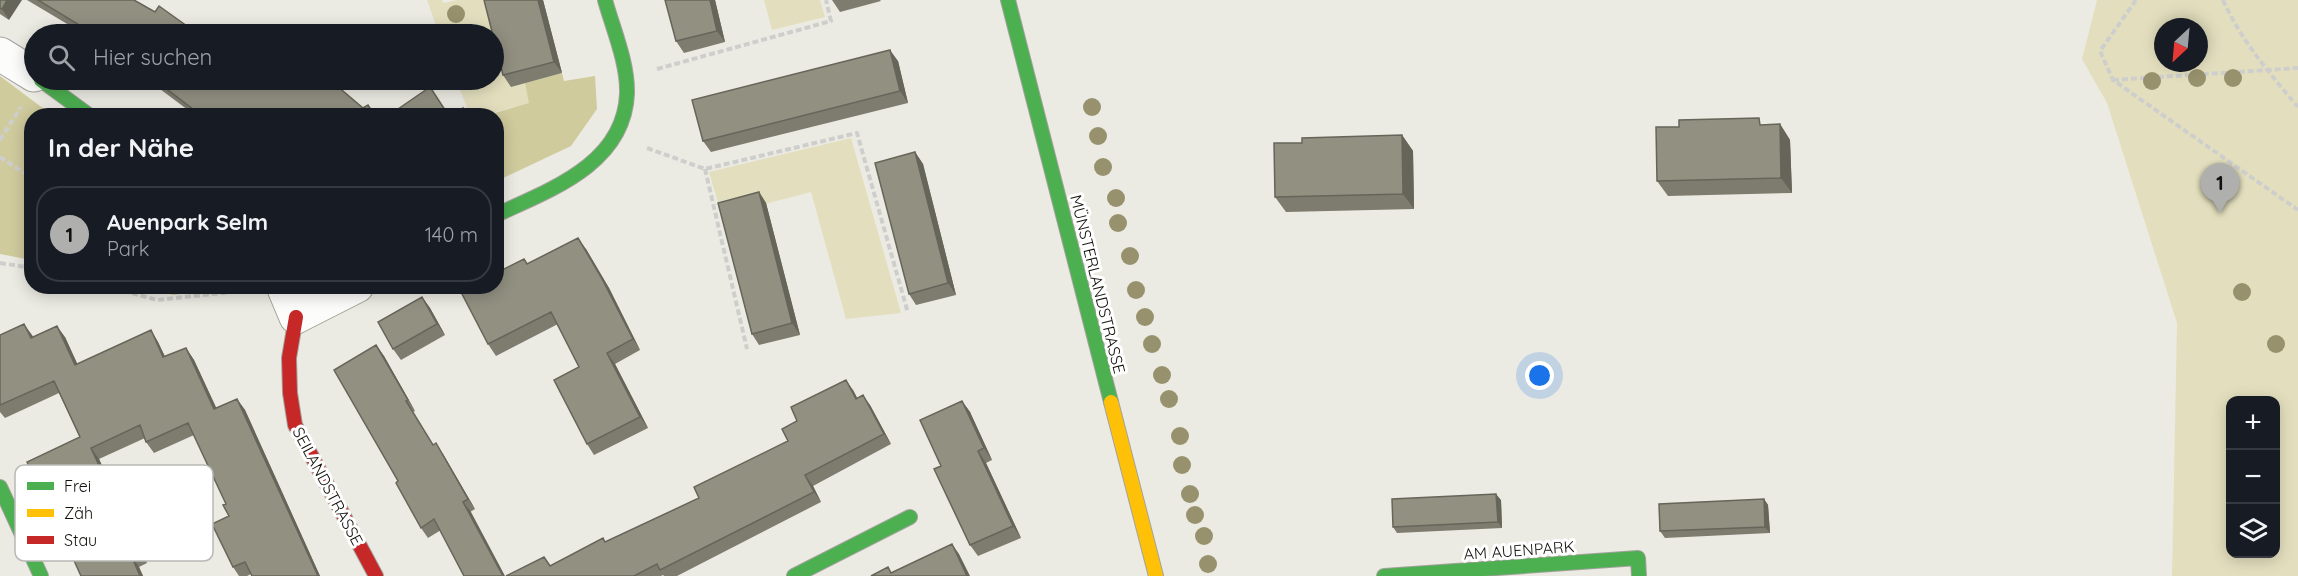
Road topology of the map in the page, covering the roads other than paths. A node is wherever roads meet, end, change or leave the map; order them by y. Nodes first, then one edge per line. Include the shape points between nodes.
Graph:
1 (605, 0) edge
2 (1008, 0) edge
3 (0, 54) edge
4 (24, 69) edge
5 (55, 90) edge
6 (79, 108) edge
7 (504, 212) edge
8 (275, 294) edge
9 (342, 294) edge
10 (296, 318) junction
11 (0, 487) edge
12 (910, 517) dead end
13 (15, 520) edge
14 (34, 561) edge
15 (41, 576) edge
16 (376, 576) edge
17 (794, 576) edge
18 (1156, 576) edge
19 (1384, 576) edge
20 (1639, 576) edge

1 - 7 street via 627,94 615,137 586,170
2 - 18 street, MÜNSTERLANDSTRASSE
3 - 4 street
5 - 6 street
8 - 10 street
9 - 10 street
10 - 16 street, SEILANDSTRASSE via 289,358 295,426
11 - 13 street
12 - 17 street
14 - 15 street
19 - 20 street, AM AUENPARK via 1638,558

